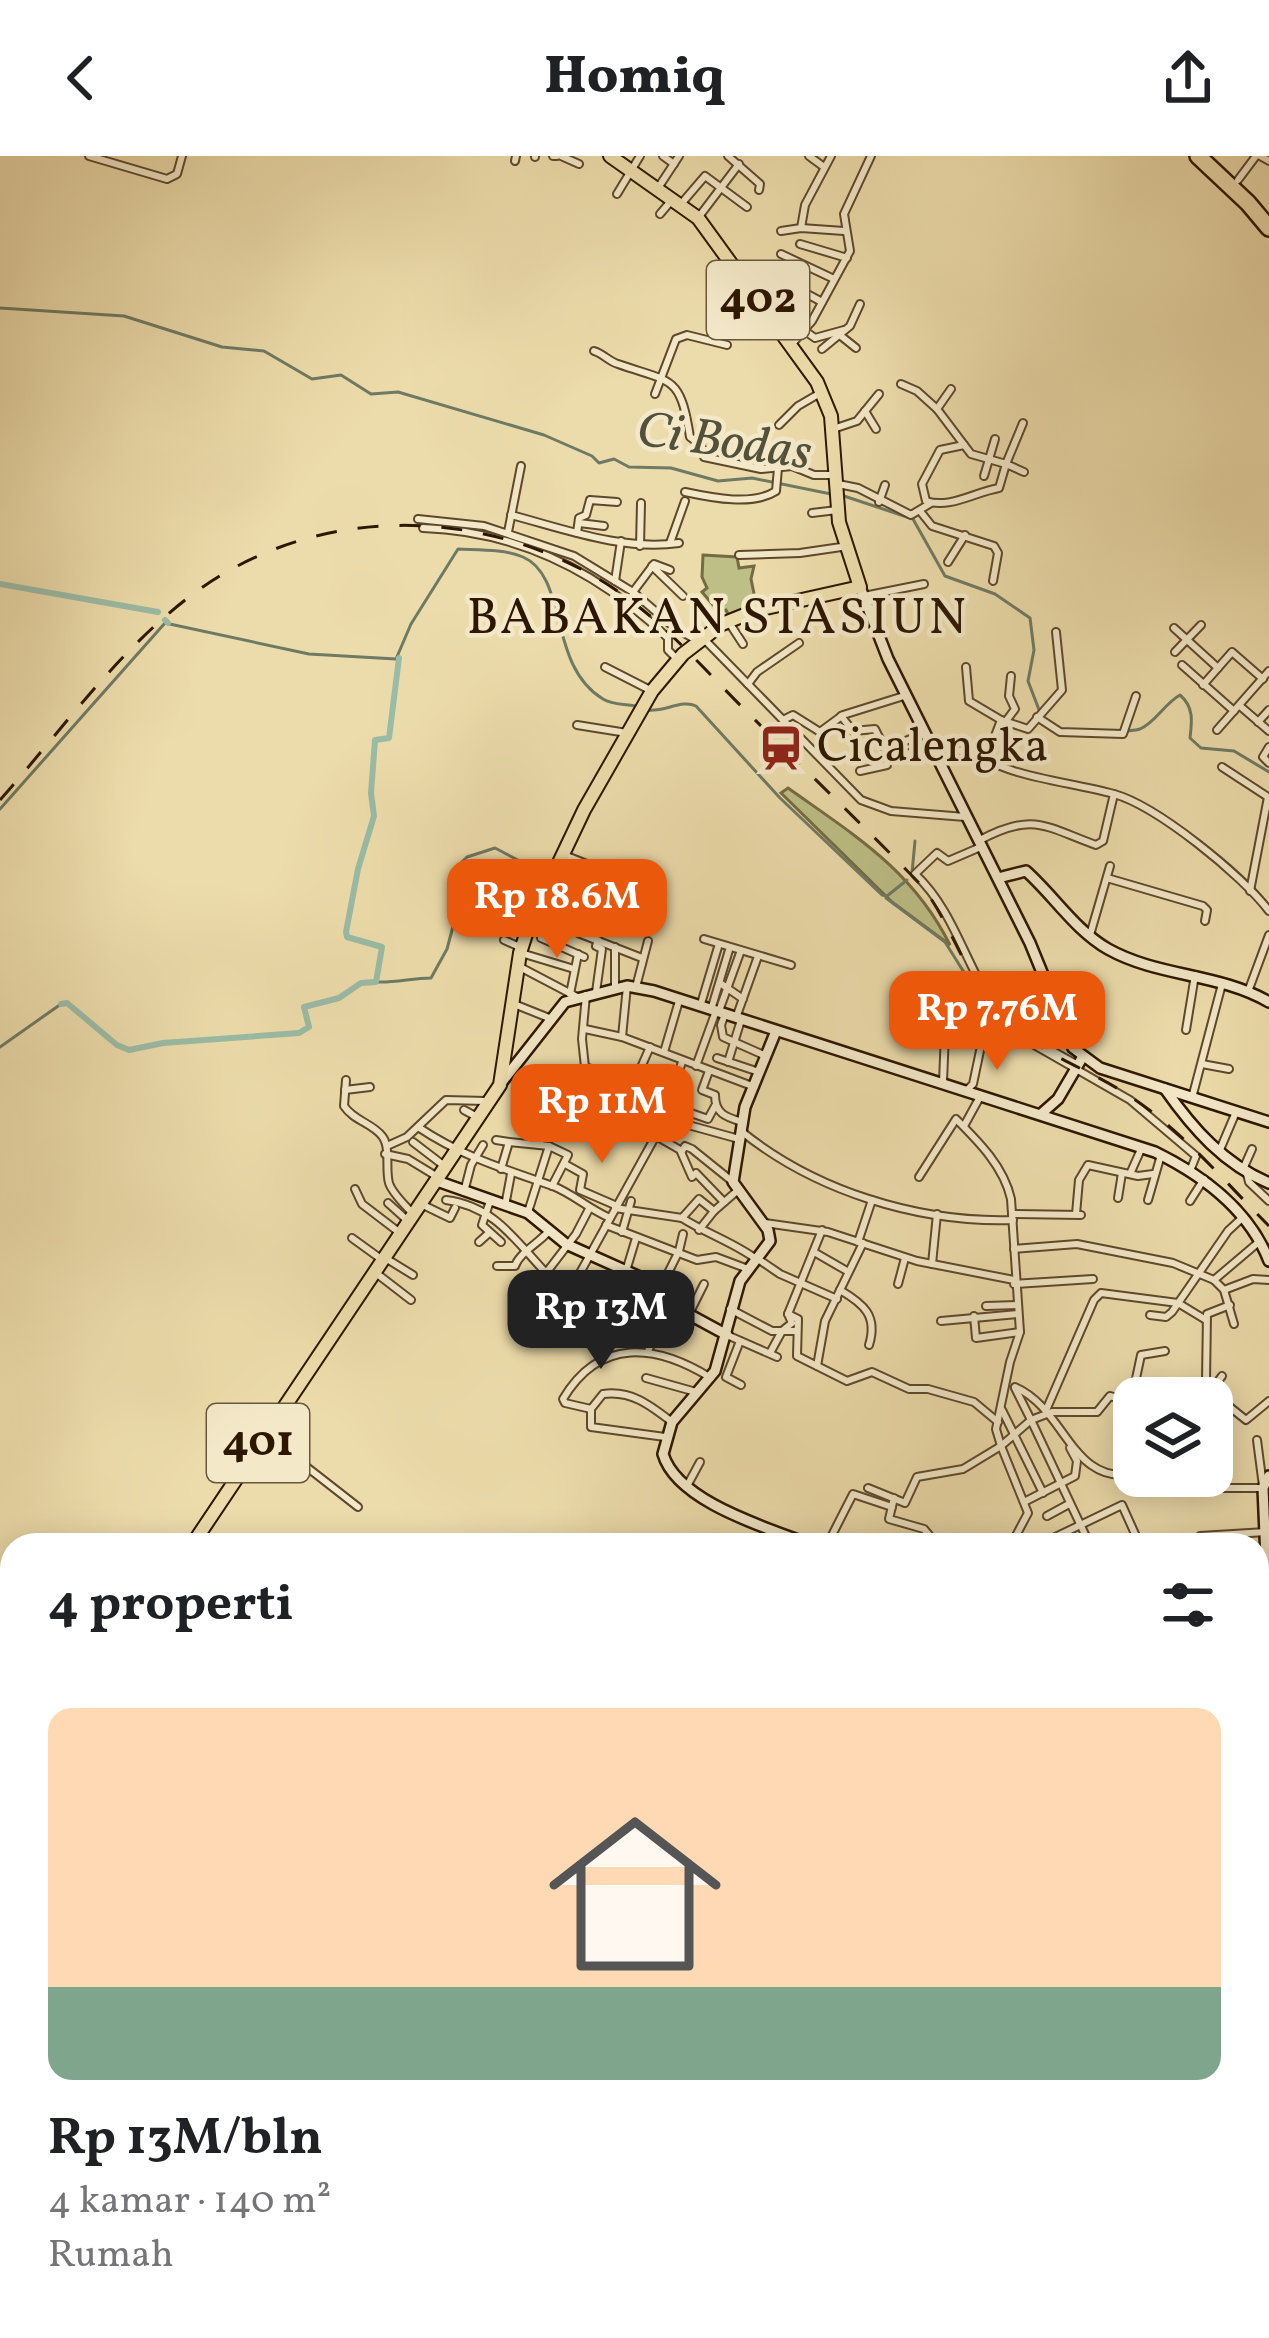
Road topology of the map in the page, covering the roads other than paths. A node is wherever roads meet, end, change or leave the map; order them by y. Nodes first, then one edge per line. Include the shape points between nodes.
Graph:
1 (89, 156) edge
2 (182, 156) edge
3 (557, 156) edge
4 (610, 156) edge
5 (640, 156) edge
6 (663, 156) edge
7 (728, 156) edge
8 (809, 156) edge
9 (831, 156) edge
10 (871, 156) edge
11 (1198, 156) edge
12 (1213, 156) edge
13 (1258, 156) edge
14 (676, 160) edge
15 (1269, 161) edge
16 (579, 164) dead end
17 (739, 164) junction
18 (824, 167) junction
19 (631, 170) junction
20 (1238, 181) junction
21 (722, 187) junction
22 (658, 188) junction
23 (759, 190) dead end
24 (617, 194) dead end
25 (677, 201) junction
26 (747, 208) dead end
27 (1269, 212) edge
28 (660, 214) dead end
29 (698, 218) junction
30 (801, 228) junction
31 (1269, 228) edge
32 (844, 231) junction
33 (781, 232) dead end
34 (800, 244) dead end
35 (781, 254) dead end
36 (847, 258) junction
37 (834, 279) junction
38 (783, 281) dead end
39 (822, 302) junction
40 (860, 304) dead end
41 (848, 328) junction
42 (805, 331) junction
43 (841, 337) junction
44 (727, 345) dead end
45 (790, 345) junction
46 (856, 348) dead end
47 (822, 349) dead end
48 (594, 350) dead end
49 (660, 376) junction
50 (902, 384) dead end
51 (951, 389) dead end
52 (822, 392) junction
53 (655, 394) dead end
54 (879, 394) dead end
55 (938, 409) junction
56 (865, 411) junction
57 (1023, 423) dead end
58 (779, 425) dead end
59 (832, 429) junction
60 (876, 429) dead end
61 (995, 439) dead end
62 (964, 445) junction
63 (988, 461) junction
64 (1006, 464) junction
65 (521, 466) dead end
66 (778, 470) junction
67 (1024, 472) dead end
68 (984, 476) dead end
69 (885, 485) dead end
70 (835, 490) junction
71 (617, 502) dead end
72 (879, 502) junction
73 (641, 503) dead end
74 (931, 503) junction
75 (920, 511) junction
76 (812, 512) dead end
77 (511, 515) junction
78 (418, 519) dead end
79 (579, 523) junction
80 (604, 526) dead end
81 (423, 528) dead end
82 (508, 532) junction
83 (578, 533) junction
84 (965, 535) junction
85 (621, 541) junction
86 (640, 546) junction
87 (848, 546) junction
88 (739, 555) dead end
89 (948, 562) dead end
90 (652, 566) junction
91 (670, 570) dead end
92 (615, 580) junction
93 (993, 581) dead end
94 (924, 584) dead end
95 (862, 591) junction
96 (633, 592) junction
97 (682, 596) dead end
98 (695, 605) dead end
99 (725, 623) junction
100 (1201, 625) dead end
101 (1174, 628) dead end
102 (1056, 632) dead end
103 (700, 640) junction
104 (1187, 640) junction
105 (799, 643) dead end
106 (742, 644) dead end
107 (1175, 652) dead end
108 (677, 659) junction
109 (1182, 665) dead end
110 (605, 667) dead end
111 (966, 667) dead end
112 (1218, 668) junction
113 (1266, 675) edge
114 (1011, 676) dead end
115 (748, 684) junction
116 (1204, 685) junction
117 (652, 691) junction
118 (907, 695) junction
119 (1136, 695) dead end
120 (1236, 708) junction
121 (1269, 710) edge
122 (1039, 714) junction
123 (841, 716) junction
124 (783, 720) junction
125 (1003, 721) junction
126 (1258, 722) junction
127 (577, 724) dead end
128 (1217, 730) dead end
129 (1269, 730) edge
130 (926, 733) junction
131 (627, 734) junction
132 (933, 747) junction
133 (1269, 747) edge
134 (885, 749) junction
135 (887, 760) junction
136 (985, 762) junction
137 (1269, 763) edge
138 (1222, 767) dead end
139 (860, 771) dead end
140 (1114, 794) junction
141 (961, 803) junction
142 (952, 814) junction
143 (969, 818) junction
144 (982, 843) junction
145 (565, 855) junction
146 (1110, 866) dead end
147 (602, 870) dead end
148 (998, 878) junction
149 (1107, 878) junction
150 (1250, 891) junction
151 (536, 908) junction
152 (1269, 911) edge
153 (1205, 921) dead end
154 (528, 928) junction
155 (1090, 935) junction
156 (1269, 935) edge
157 (704, 939) dead end
158 (504, 940) dead end
159 (598, 940) junction
160 (648, 941) dead end
161 (719, 945) junction
162 (616, 947) junction
163 (1266, 947) edge
164 (730, 949) junction
165 (740, 953) junction
166 (520, 955) junction
167 (642, 958) junction
168 (757, 958) junction
169 (790, 965) dead end
170 (574, 970) junction
171 (1195, 975) junction
172 (1222, 980) junction
173 (720, 983) junction
174 (626, 987) junction
175 (728, 989) junction
176 (1249, 989) junction
177 (582, 994) junction
178 (743, 999) junction
179 (679, 1000) junction
180 (1269, 1002) edge
181 (512, 1003) junction
182 (946, 1008) dead end
183 (721, 1013) junction
184 (549, 1018) junction
185 (1060, 1022) junction
186 (1018, 1028) junction
187 (585, 1029) junction
188 (1186, 1030) dead end
189 (776, 1031) junction
190 (622, 1037) junction
191 (733, 1044) junction
192 (650, 1047) junction
193 (664, 1052) junction
194 (766, 1056) junction
195 (717, 1058) dead end
196 (682, 1062) junction
197 (728, 1062) junction
198 (872, 1062) junction
199 (1079, 1064) junction
200 (1202, 1064) junction
201 (585, 1066) junction
202 (696, 1066) junction
203 (1229, 1069) dead end
204 (760, 1070) junction
205 (709, 1071) junction
206 (579, 1076) junction
207 (773, 1076) dead end
208 (868, 1076) dead end
209 (346, 1080) dead end
210 (943, 1082) junction
211 (500, 1085) junction
212 (634, 1085) junction
213 (752, 1086) junction
214 (370, 1087) dead end
215 (569, 1088) junction
216 (1165, 1089) junction
217 (345, 1090) junction
218 (967, 1090) junction
219 (981, 1095) junction
220 (1192, 1098) junction
221 (1058, 1099) junction
222 (490, 1101) junction
223 (624, 1104) junction
224 (668, 1105) junction
225 (715, 1106) junction
226 (464, 1110) dead end
227 (1237, 1111) junction
228 (1041, 1114) junction
229 (480, 1119) junction
230 (1059, 1120) junction
231 (1269, 1122) edge
232 (660, 1126) junction
233 (964, 1126) junction
234 (418, 1127) junction
235 (740, 1131) junction
236 (496, 1140) dead end
237 (413, 1142) dead end
238 (508, 1142) junction
239 (483, 1145) dead end
240 (544, 1146) junction
241 (1142, 1147) junction
242 (1252, 1149) dead end
243 (386, 1150) junction
244 (457, 1151) junction
245 (682, 1151) junction
246 (1219, 1152) junction
247 (1161, 1155) junction
248 (479, 1156) junction
249 (564, 1164) junction
250 (501, 1169) junction
251 (1190, 1171) junction
252 (1245, 1172) junction
253 (511, 1174) junction
254 (1126, 1174) junction
255 (1154, 1174) junction
256 (441, 1175) junction
257 (919, 1177) dead end
258 (701, 1179) junction
259 (1204, 1179) junction
260 (538, 1182) junction
261 (1269, 1183) edge
262 (553, 1186) junction
263 (735, 1186) junction
264 (355, 1189) dead end
265 (460, 1190) junction
266 (691, 1191) dead end
267 (603, 1196) junction
268 (1118, 1198) dead end
269 (872, 1200) junction
270 (1148, 1200) dead end
271 (490, 1201) junction
272 (631, 1201) dead end
273 (1190, 1201) dead end
274 (724, 1202) junction
275 (1269, 1202) edge
276 (388, 1203) dead end
277 (451, 1203) junction
278 (505, 1206) junction
279 (616, 1207) junction
280 (592, 1210) junction
281 (714, 1211) junction
282 (528, 1213) junction
283 (627, 1213) junction
284 (486, 1214) junction
285 (937, 1214) junction
286 (1013, 1217) junction
287 (411, 1218) junction
288 (682, 1218) junction
289 (1242, 1218) junction
290 (608, 1221) junction
291 (762, 1222) junction
292 (699, 1230) junction
293 (822, 1230) junction
294 (549, 1231) junction
295 (622, 1232) junction
296 (737, 1232) dead end
297 (489, 1233) junction
298 (683, 1234) dead end
299 (352, 1238) dead end
300 (636, 1238) junction
301 (1260, 1240) junction
302 (733, 1241) junction
303 (479, 1242) dead end
304 (501, 1242) dead end
305 (861, 1242) junction
306 (566, 1244) junction
307 (1014, 1249) junction
308 (530, 1250) junction
309 (679, 1251) junction
310 (814, 1252) junction
311 (590, 1254) junction
312 (905, 1258) junction
313 (758, 1260) junction
314 (1269, 1261) edge
315 (379, 1262) junction
316 (932, 1264) junction
317 (496, 1267) dead end
318 (628, 1270) junction
319 (749, 1270) junction
320 (848, 1272) junction
321 (1202, 1274) junction
322 (413, 1275) dead end
323 (1093, 1279) dead end
324 (1214, 1280) junction
325 (1269, 1280) edge
326 (575, 1282) dead end
327 (1014, 1282) junction
328 (799, 1283) junction
329 (704, 1284) dead end
330 (898, 1284) dead end
331 (660, 1288) junction
332 (1224, 1290) junction
333 (620, 1292) dead end
334 (838, 1295) junction
335 (411, 1300) dead end
336 (672, 1302) junction
337 (1178, 1303) junction
338 (1230, 1305) junction
339 (986, 1306) dead end
340 (730, 1309) junction
341 (1018, 1309) junction
342 (689, 1314) junction
343 (788, 1314) junction
344 (1150, 1315) dead end
345 (974, 1316) junction
346 (1206, 1320) junction
347 (941, 1321) dead end
348 (1234, 1324) dead end
349 (782, 1331) junction
350 (797, 1331) junction
351 (1020, 1332) junction
352 (727, 1335) junction
353 (740, 1341) junction
354 (869, 1345) dead end
355 (648, 1351) junction
356 (1165, 1351) dead end
357 (817, 1366) junction
358 (1208, 1377) edge
359 (646, 1378) dead end
360 (711, 1378) junction
361 (741, 1385) dead end
362 (1011, 1386) junction
363 (700, 1393) junction
364 (1269, 1401) edge
365 (591, 1409) junction
366 (1233, 1409) edge
367 (1002, 1410) junction
368 (1050, 1410) junction
369 (1030, 1420) junction
370 (672, 1422) junction
371 (998, 1422) junction
372 (227, 1424) dead end
373 (1013, 1432) junction
374 (264, 1433) junction
375 (665, 1437) junction
376 (1257, 1440) dead end
377 (1001, 1446) junction
378 (1070, 1448) junction
379 (700, 1462) dead end
380 (244, 1463) junction
381 (1113, 1474) edge
382 (1265, 1483) edge
383 (1060, 1485) junction
384 (687, 1486) junction
385 (1233, 1486) edge
386 (868, 1488) dead end
387 (1042, 1493) junction
388 (1026, 1501) junction
389 (893, 1503) junction
390 (1069, 1504) junction
391 (358, 1507) dead end
392 (1047, 1516) dead end
393 (1079, 1525) junction
394 (1266, 1532) edge
395 (200, 1533) edge
396 (782, 1533) edge
397 (833, 1533) edge
398 (928, 1533) edge
399 (1018, 1533) edge
400 (1064, 1533) edge
401 (1083, 1533) edge
402 (1135, 1533) edge
403 (1269, 1875) edge
404 (1269, 1895) edge

1 - 2 street via 167,179
3 - 16 street
4 - 19 main road, 402
5 - 19 street
6 - 14 street
7 - 17 street
8 - 18 street
9 - 18 street
10 - 32 street
11 - 31 highway
12 - 20 highway
13 - 15 street
13 - 20 street
14 - 22 street
17 - 21 street
17 - 23 street
18 - 30 street
19 - 22 main road, 402
19 - 24 street
20 - 27 highway
21 - 25 street via 702,177
21 - 26 street
21 - 29 street
22 - 25 main road, 402
25 - 28 street
25 - 29 main road, 402
29 - 45 main road, 402
30 - 32 street
30 - 33 street
32 - 36 street
34 - 36 street
35 - 37 street
36 - 37 street
37 - 39 street
38 - 39 street
39 - 42 street
40 - 41 street
41 - 42 street via 815,338
41 - 43 street
42 - 45 street
43 - 46 street
43 - 47 street
44 - 49 street via 677,339
45 - 52 main road, 402
48 - 49 street
49 - 53 street
49 - 66 street via 682,396 689,435 703,457
50 - 55 street
51 - 55 street
52 - 58 street
52 - 59 main road, 402
54 - 56 street
55 - 62 street
56 - 59 street
56 - 60 street
57 - 64 street
59 - 70 main road, 402
61 - 63 street
62 - 63 street
62 - 74 street via 940,450 922,484
63 - 64 street
63 - 68 street
64 - 67 street
64 - 74 street via 999,488
65 - 77 street
66 - 70 street via 792,466
66 - 86 street via 771,496 685,496 674,544
69 - 72 street
70 - 72 street via 858,488
70 - 76 street
70 - 87 main road, 402
71 - 79 street via 590,500
72 - 75 street
73 - 86 street
74 - 75 street
75 - 84 street via 932,526
77 - 82 street
77 - 83 street
78 - 82 street
79 - 80 street
79 - 83 street
81 - 108 street via 494,538 577,569 649,620
82 - 92 street
83 - 85 street
84 - 89 street
84 - 93 street via 996,548
85 - 86 street
85 - 92 street
87 - 88 street
87 - 95 main road, 402
90 - 91 street
90 - 96 street
90 - 97 street
92 - 96 street
94 - 95 street
95 - 99 main road, 401
95 - 118 street
96 - 103 street
98 - 99 street
99 - 103 main road, 401
99 - 106 street
100 - 104 street
101 - 104 street
102 - 122 street via 1062,689
103 - 108 main road, 401
103 - 115 street
104 - 107 street
104 - 112 street
105 - 115 street
108 - 117 main road, 401
109 - 116 street
110 - 117 street
111 - 125 street via 969,701
112 - 113 street via 1232,652
112 - 116 street
113 - 120 street
114 - 125 street via 1015,709
115 - 124 street
116 - 120 street
117 - 131 main road, 401
118 - 123 street
118 - 130 street
119 - 122 street via 1124,729 1060,732
120 - 126 street
120 - 128 street
121 - 126 street
122 - 125 street via 1028,729
123 - 124 street via 820,732 793,715
123 - 134 street via 853,731 875,729
124 - 142 street via 866,803
125 - 136 street
126 - 129 street
127 - 131 street
130 - 132 street
130 - 134 street
131 - 145 main road, 401
132 - 135 street
132 - 136 street
132 - 141 street
133 - 137 street
134 - 135 street
135 - 139 street
136 - 140 street
138 - 150 street via 1268,796
140 - 144 street via 1096,845 1040,822 1005,826
140 - 150 street via 1169,820
141 - 142 street
141 - 143 street
142 - 143 street
143 - 144 street
144 - 148 street
144 - 186 street via 948,861 937,853 915,874 944,910 984,989
145 - 147 street
145 - 151 main road, 401
146 - 149 street
148 - 155 street via 1027,871
148 - 185 street
149 - 153 street via 1203,906
149 - 155 street
150 - 152 street
151 - 154 main road, 401
151 - 159 street
154 - 166 main road, 401
154 - 170 street via 581,955
155 - 171 street via 1124,956
156 - 163 street
157 - 161 street
158 - 166 street
159 - 162 street
159 - 177 street via 602,949
160 - 167 street
161 - 164 street
161 - 183 street
162 - 167 street
162 - 174 street
163 - 176 street
164 - 165 street
164 - 173 street
165 - 168 street
165 - 175 street
166 - 170 street
166 - 177 street
166 - 181 main road, 401
167 - 174 street
168 - 169 street
168 - 178 street
170 - 177 street
171 - 172 street
171 - 188 street
172 - 176 street
172 - 200 street
173 - 175 street
173 - 183 street
174 - 177 street
174 - 179 street
174 - 190 street
175 - 178 street
175 - 183 street
176 - 180 street
177 - 184 street
177 - 187 street
178 - 183 street
179 - 183 street
179 - 193 street
181 - 184 street
181 - 211 main road, 401
182 - 210 street
183 - 189 street
183 - 191 street
183 - 191 street via 722,1035
183 - 202 street
184 - 211 street
185 - 186 street via 1049,1027 1036,1016
185 - 199 street
186 - 199 street
187 - 190 street
187 - 201 street
189 - 194 street
189 - 198 street
190 - 192 street
191 - 194 street
191 - 197 street
192 - 193 street
192 - 212 street
193 - 196 street
194 - 204 street
195 - 197 street
196 - 202 street
196 - 224 street
197 - 204 street
198 - 208 street
198 - 210 street
199 - 216 street
199 - 218 street via 1001,1026 985,1027
199 - 221 street
199 - 251 street via 1176,1137 1197,1158
200 - 203 street
200 - 220 street
201 - 206 street
201 - 212 street
202 - 205 street
204 - 207 street
204 - 213 street
205 - 213 street
205 - 225 street via 702,1089 715,1095
206 - 215 street
206 - 223 street
209 - 217 street
210 - 218 street
211 - 222 main road, 401
212 - 223 street
212 - 224 street
213 - 235 street
214 - 217 street
215 - 223 street via 608,1127
215 - 240 street
216 - 220 street
216 - 246 street
217 - 243 street via 350,1115 380,1133
218 - 219 street
219 - 228 street
219 - 233 street
220 - 227 street
221 - 228 street
221 - 230 street
222 - 229 main road, 401
222 - 234 street via 446,1100
223 - 232 street
224 - 225 street via 708,1119
224 - 232 street
225 - 235 street
226 - 229 street
227 - 231 street
227 - 246 street
228 - 230 street
229 - 244 main road, 401
230 - 241 street
232 - 235 street
232 - 245 street
232 - 279 street
233 - 257 street via 956,1119
233 - 286 street via 1008,1186
234 - 243 street
234 - 244 street
235 - 263 street
235 - 269 street
236 - 238 street
237 - 256 street
238 - 240 street
238 - 250 street
239 - 248 street
240 - 249 street via 568,1155
240 - 260 street
241 - 247 street
241 - 254 street
242 - 252 street
243 - 256 street
243 - 287 street via 388,1185
244 - 248 street
244 - 256 main road, 401
245 - 258 street via 689,1173
245 - 263 street via 692,1149
246 - 252 street
247 - 251 street
247 - 255 street
248 - 250 street
248 - 265 street
249 - 262 street
249 - 267 street via 583,1174 580,1190
250 - 253 street
251 - 259 street
252 - 261 street
252 - 275 street
253 - 260 street
253 - 278 street
254 - 255 street
254 - 268 street
254 - 286 street via 1088,1166 1079,1180 1078,1215
255 - 270 street
256 - 265 street
256 - 287 main road, 401
258 - 266 street
258 - 274 street
259 - 273 street
259 - 289 street
260 - 262 street
260 - 282 street
262 - 280 street
263 - 274 street
263 - 291 street
264 - 287 street via 362,1204
265 - 271 street
265 - 277 street
267 - 279 street
267 - 280 street
269 - 285 street
269 - 305 street
271 - 278 street
271 - 284 street
272 - 283 street
274 - 281 street
276 - 287 street
277 - 284 street
277 - 287 street via 450,1218
278 - 282 street
279 - 283 street
279 - 290 street
280 - 290 street
280 - 306 street
281 - 288 street via 700,1198
281 - 292 street
282 - 294 street
283 - 288 street
283 - 295 street
284 - 297 street
284 - 308 street
285 - 286 street
285 - 316 street
286 - 307 street
287 - 315 main road, 401
288 - 292 street
289 - 301 street
289 - 321 street
290 - 295 street
290 - 311 street
291 - 293 street
291 - 313 street via 770,1241
292 - 302 street
293 - 305 street
293 - 310 street
294 - 306 street
294 - 308 street
295 - 300 street
296 - 302 street
297 - 303 street
297 - 304 street
298 - 309 street
299 - 315 street
300 - 309 street
300 - 318 street
301 - 314 street
301 - 324 street
302 - 313 street
305 - 312 street
305 - 320 street
306 - 308 street via 546,1273
306 - 311 street
307 - 321 street via 1101,1247
307 - 327 street
308 - 317 street via 515,1266
309 - 319 street
309 - 331 street
310 - 320 street
310 - 328 street
311 - 318 street
311 - 326 street
312 - 316 street
312 - 330 street
313 - 319 street
313 - 328 street
315 - 322 street
315 - 335 street
315 - 374 main road, 401
316 - 327 street
318 - 331 street
318 - 333 street
319 - 340 street
320 - 334 street
321 - 324 street
321 - 337 street
323 - 327 street
324 - 332 street
325 - 332 street
327 - 341 street
328 - 334 street
328 - 343 street
329 - 342 street
331 - 336 street
332 - 338 street
334 - 354 street via 870,1315
334 - 357 street
336 - 342 street
336 - 355 street
337 - 344 street via 1166,1317
337 - 346 street
337 - 368 street via 1097,1295
338 - 346 street
338 - 348 street
339 - 341 street
340 - 349 street
340 - 352 street
341 - 345 street
341 - 351 street
342 - 352 street
343 - 349 street via 792,1323
343 - 350 street via 797,1318
345 - 347 street
345 - 351 street via 976,1338
346 - 358 street
349 - 350 street
349 - 353 street via 774,1355
350 - 357 street via 797,1356
351 - 362 street
352 - 353 street
352 - 360 street
353 - 361 street via 726,1377
355 - 360 street
355 - 365 street via 605,1358 580,1374 564,1401
356 - 368 street via 1141,1355 1131,1402 1110,1396 1097,1412
357 - 371 street via 848,1381 872,1372 974,1402
359 - 363 street
360 - 363 street
362 - 367 street
362 - 368 street
362 - 369 street
363 - 370 street
364 - 366 street via 1246,1420
365 - 370 street via 603,1394 621,1393
365 - 375 street via 591,1427
367 - 371 street
367 - 373 street
368 - 369 street
368 - 378 street
369 - 373 street
369 - 383 street
370 - 375 street
371 - 377 street
372 - 380 street via 215,1446
373 - 377 street
373 - 387 street
374 - 380 main road, 401
374 - 391 street
375 - 384 street via 664,1461
376 - 382 street
377 - 388 street
377 - 389 street via 963,1469 917,1477 906,1503
378 - 381 street
378 - 383 street via 1076,1473
379 - 384 street
380 - 395 main road, 401
382 - 385 street
382 - 394 street
383 - 387 street
383 - 390 street
384 - 396 street
386 - 389 street
387 - 388 street
388 - 399 street
389 - 397 street via 853,1494
389 - 398 street via 890,1520
390 - 392 street
390 - 393 street
393 - 400 street
393 - 401 street
393 - 402 street via 1122,1505
403 - 404 street

